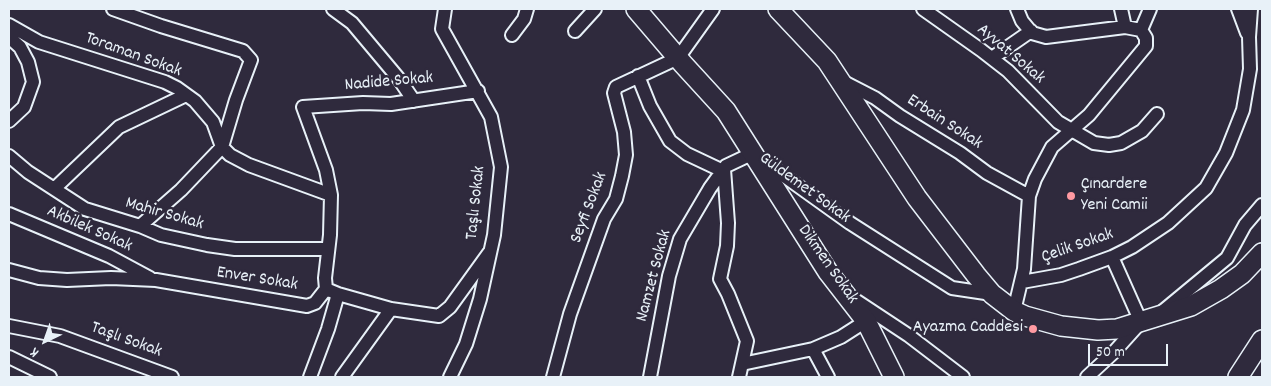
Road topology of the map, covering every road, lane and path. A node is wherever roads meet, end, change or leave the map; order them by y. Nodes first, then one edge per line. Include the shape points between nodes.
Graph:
1 (113, 9) edge
2 (333, 9) edge
3 (445, 9) edge
4 (528, 9) edge
5 (596, 9) edge
6 (636, 9) edge
7 (713, 9) edge
8 (778, 9) edge
9 (923, 9) edge
10 (1017, 9) edge
11 (1122, 9) edge
12 (1150, 9) edge
13 (1238, 9) edge
14 (1251, 9) edge
15 (9, 25) edge
16 (1125, 27) junction
17 (1141, 30) junction
18 (575, 31) dead end
19 (1031, 31) junction
20 (512, 35) dead end
21 (9, 37) edge
22 (1249, 37) junction
23 (678, 58) junction
24 (992, 58) junction
25 (638, 76) junction
26 (839, 80) junction
27 (478, 91) junction
28 (186, 95) junction
29 (414, 101) junction
30 (1157, 114) dead end
31 (9, 121) edge
32 (1072, 131) junction
33 (222, 147) junction
34 (755, 155) junction
35 (9, 156) edge
36 (724, 170) junction
37 (54, 188) junction
38 (331, 195) junction
39 (1029, 196) junction
40 (1262, 205) edge
41 (9, 214) edge
42 (140, 226) junction
43 (328, 249) junction
44 (489, 253) junction
45 (1262, 253) edge
46 (1112, 257) junction
47 (9, 270) edge
48 (153, 280) junction
49 (1022, 282) junction
50 (332, 292) junction
51 (992, 294) junction
52 (848, 296) junction
53 (391, 309) junction
54 (1014, 311) junction
55 (1148, 320) junction
56 (866, 321) junction
57 (9, 326) edge
58 (1262, 340) edge
59 (813, 349) junction
60 (9, 357) edge
61 (742, 364) junction
62 (1102, 371) edge
63 (50, 377) edge
64 (172, 377) edge
65 (310, 377) edge
66 (342, 377) edge
67 (450, 377) edge
68 (553, 377) edge
69 (650, 377) edge
70 (739, 377) edge
71 (828, 377) edge
72 (894, 377) edge
73 (963, 377) edge
74 (1087, 377) edge
75 (1238, 377) edge

1 - 33 street via 244,51 251,60
2 - 29 street via 352,24
3 - 27 street, Taşlı Sokak via 442,29
4 - 20 street
5 - 18 street
6 - 23 street, Güldemet Sokak
7 - 23 street
8 - 26 street via 811,43
9 - 24 street, Ayvat Sokak
10 - 19 street
11 - 16 street
12 - 17 street
13 - 22 street
14 - 22 street, Çelik Sokak
15 - 28 street, Toraman Sokak via 39,42 165,82
16 - 17 street
16 - 19 street via 1046,37
17 - 32 street via 1146,46 1098,105
19 - 24 street
21 - 31 street via 20,47 28,62 33,82 24,107
22 - 46 street, Çelik Sokak via 1250,69 1243,110 1210,182 1168,223
23 - 25 street, Seyfi Sokak
23 - 34 street, Güldemet Sokak via 726,111
24 - 32 street, Ayvat Sokak via 1050,115
25 - 36 street via 670,141 686,154
25 - 68 street, Seyfi Sokak via 616,87 614,93 624,132 626,155 622,176 570,314
26 - 39 street, Erbain Sokak via 875,98 987,173
26 - 51 street via 918,198
27 - 29 street, Nadide Sokak
27 - 44 street, Taşlı Sokak via 491,117 501,167
28 - 33 street, Toraman Sokak via 213,122
28 - 37 street via 119,127
29 - 38 street, Nadide Sokak via 303,107 326,170
30 - 32 street, Ayvat Sokak via 1142,131 1116,145 1094,143
32 - 39 street via 1052,147
33 - 38 street via 249,165
33 - 42 street
34 - 36 street, Namzet Sokak via 745,156
34 - 51 street, Güldemet Sokak via 850,223 952,288
34 - 52 street, Dikmen Sokak via 828,272
35 - 37 street, Mahir Sokak
36 - 61 street via 728,223 720,279 748,341
36 - 69 street, Namzet Sokak via 680,239 669,276
37 - 42 street, Mahir Sokak via 85,209
38 - 43 street
39 - 49 street
40 - 55 street via 1245,225 1227,258
41 - 48 street, Akbilek Sokak via 109,256
42 - 43 street, Mahir Sokak via 161,235 207,246
43 - 50 street via 325,278
44 - 53 street via 450,307 439,316
44 - 67 street, Taşlı Sokak via 466,344
45 - 55 street via 1242,274 1221,289 1191,306
46 - 49 street, Çelik Sokak via 1061,275
46 - 55 street
47 - 48 street, Enver Sokak via 39,278 67,280
48 - 50 street, Enver Sokak via 307,306
49 - 54 street
50 - 53 street
50 - 65 street via 328,329
51 - 54 street
52 - 56 street, Dikmen Sokak
52 - 73 street via 908,335
53 - 66 street
54 - 55 street via 1046,322 1087,329 1117,329
55 - 62 street
56 - 59 street
56 - 72 street, Dikmen Sokak
57 - 64 street, Taşlı Sokak via 60,336
58 - 75 street
59 - 61 street
59 - 71 street
60 - 63 street
61 - 70 street
62 - 74 street

